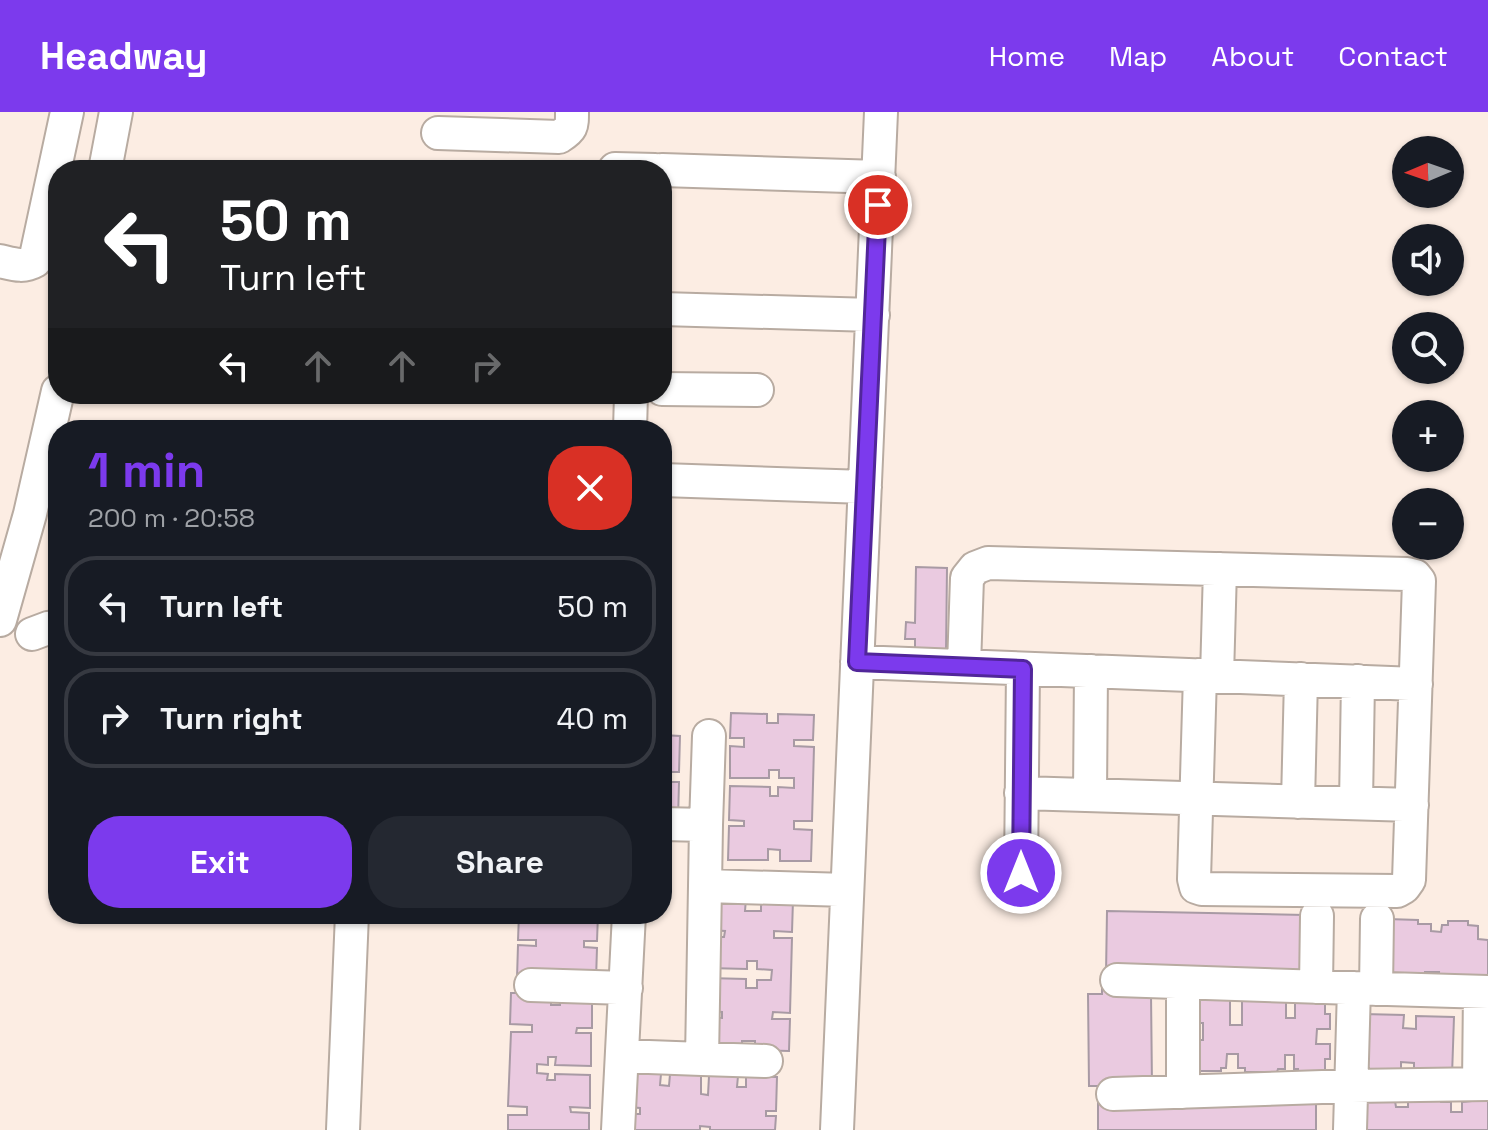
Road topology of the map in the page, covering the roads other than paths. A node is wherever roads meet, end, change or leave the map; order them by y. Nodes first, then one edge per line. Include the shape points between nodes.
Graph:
1 (67, 112) edge
2 (116, 112) edge
3 (572, 112) edge
4 (881, 112) edge
5 (438, 133) dead end
6 (57, 160) edge
7 (107, 160) edge
8 (672, 170) edge
9 (879, 177) junction
10 (48, 200) edge
11 (0, 261) edge
12 (672, 309) edge
13 (873, 315) junction
14 (672, 389) edge
15 (757, 390) dead end
16 (48, 435) edge
17 (672, 480) edge
18 (865, 487) junction
19 (1220, 569) junction
20 (0, 620) edge
21 (857, 662) junction
22 (964, 666) junction
23 (1023, 669) junction
24 (1091, 671) junction
25 (1208, 676) junction
26 (1301, 679) junction
27 (1358, 681) junction
28 (1416, 684) junction
29 (709, 736) dead end
30 (1021, 793) junction
31 (1090, 795) junction
32 (1196, 799) junction
33 (1298, 802) junction
34 (1356, 803) junction
35 (1412, 805) junction
36 (672, 824) edge
37 (706, 825) junction
38 (1021, 873) dead end
39 (705, 886) junction
40 (847, 890) junction
41 (1317, 916) dead end
42 (1377, 919) dead end
43 (352, 924) edge
44 (629, 924) edge
45 (1117, 980) dead end
46 (1183, 983) junction
47 (531, 985) dead end
48 (1316, 987) junction
49 (626, 988) junction
50 (1365, 988) junction
51 (1484, 992) edge
52 (622, 1056) junction
53 (702, 1059) junction
54 (766, 1061) dead end
55 (1484, 1084) edge
56 (1352, 1086) junction
57 (1183, 1092) junction
58 (1113, 1094) dead end
59 (343, 1130) edge
60 (618, 1130) edge
61 (837, 1130) edge
62 (1350, 1130) edge

1 - 6 street
2 - 7 street
3 - 5 street via 572,125 559,137
4 - 9 street
8 - 9 street
9 - 13 street
10 - 11 street via 35,261 19,266
12 - 13 street
13 - 18 street
14 - 15 street
16 - 20 street
17 - 18 street
18 - 21 street
19 - 22 street via 988,563 967,578
19 - 25 street
19 - 28 street via 1415,576
21 - 22 street
21 - 40 street
22 - 23 street
23 - 24 street
23 - 30 street
24 - 25 street
24 - 31 street
25 - 26 street
25 - 32 street
26 - 27 street
26 - 33 street
27 - 28 street
27 - 34 street
28 - 35 street
29 - 37 street
30 - 31 street
30 - 38 street
31 - 32 street
32 - 33 street
32 - 35 street via 1194,879 1202,889 1397,891 1409,880
33 - 34 street
34 - 35 street
36 - 37 street
37 - 39 street
39 - 40 street
39 - 53 street
40 - 61 street
41 - 48 street
42 - 50 street
43 - 59 street
44 - 49 street
45 - 46 street
46 - 48 street
46 - 57 street
47 - 49 street
48 - 50 street
49 - 52 street
50 - 51 street
50 - 56 street
51 - 55 street
52 - 53 street
52 - 60 street
53 - 54 street
55 - 56 street
56 - 57 street
56 - 62 street
57 - 58 street

